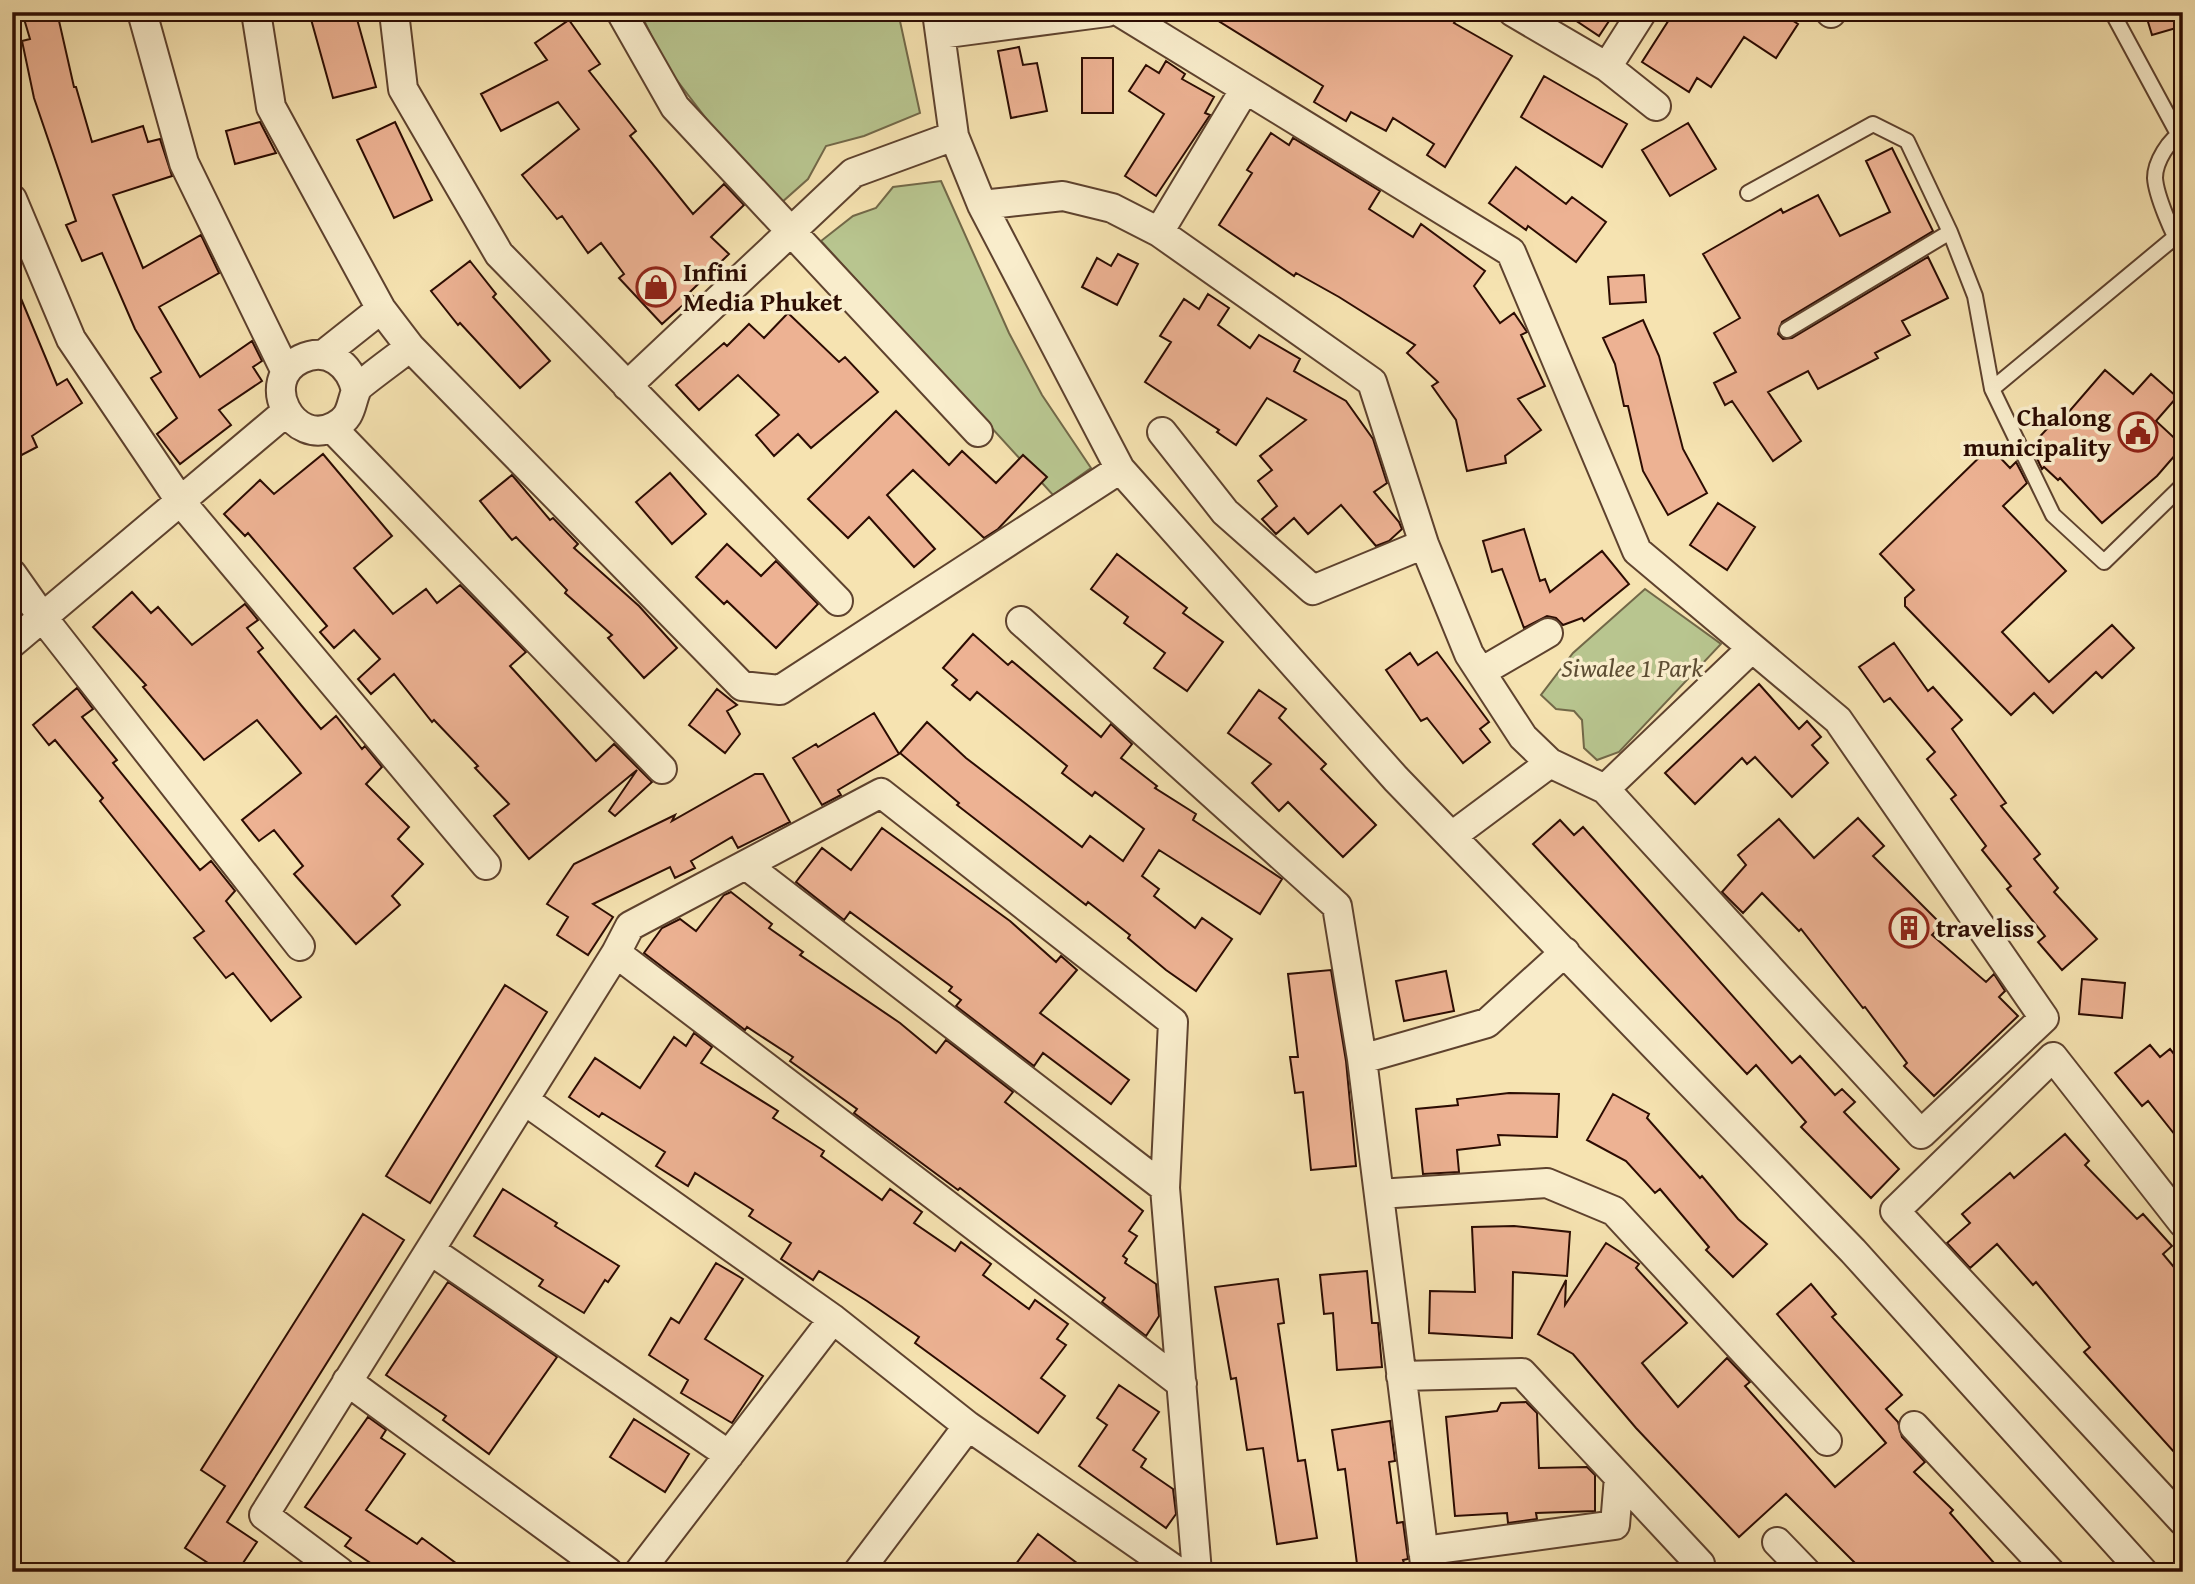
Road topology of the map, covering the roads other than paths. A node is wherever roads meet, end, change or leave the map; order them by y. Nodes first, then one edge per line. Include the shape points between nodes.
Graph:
1 (142, 12) edge
2 (256, 12) edge
3 (394, 12) edge
4 (621, 12) edge
5 (1107, 12) edge
6 (1120, 12) edge
7 (1513, 12) edge
8 (1642, 12) edge
9 (2112, 12) edge
10 (938, 23) edge
11 (1607, 67) junction
12 (1245, 89) junction
13 (1657, 106) dead end
14 (2180, 133) edge
15 (954, 136) junction
16 (1748, 193) dead end
17 (12, 199) edge
18 (982, 205) junction
19 (794, 230) junction
20 (1159, 232) junction
21 (1950, 232) junction
22 (2179, 244) edge
23 (381, 309) junction
24 (1787, 330) dead end
25 (410, 347) junction
26 (323, 355) junction
27 (286, 372) junction
28 (626, 386) junction
29 (1992, 389) junction
30 (356, 390) junction
31 (286, 412) junction
32 (332, 428) junction
33 (978, 432) dead end
34 (1162, 432) dead end
35 (1120, 470) junction
36 (2183, 485) edge
37 (181, 502) junction
38 (1424, 544) junction
39 (12, 574) edge
40 (838, 601) dead end
41 (43, 618) junction
42 (1021, 621) dead end
43 (1548, 633) dead end
44 (12, 643) edge
45 (1752, 648) junction
46 (1482, 672) junction
47 (1550, 763) junction
48 (662, 769) dead end
49 (1605, 789) junction
50 (1452, 836) junction
51 (486, 865) dead end
52 (746, 865) junction
53 (300, 946) dead end
54 (1564, 952) junction
55 (616, 953) junction
56 (1362, 1059) junction
57 (524, 1100) junction
58 (1165, 1188) junction
59 (1379, 1194) junction
60 (2183, 1223) edge
61 (430, 1250) junction
62 (833, 1319) junction
63 (1401, 1376) junction
64 (347, 1381) junction
65 (1182, 1384) junction
66 (968, 1426) junction
67 (1914, 1426) dead end
68 (1827, 1441) dead end
69 (729, 1455) junction
70 (1619, 1478) junction
71 (2183, 1521) edge
72 (1777, 1542) dead end
73 (1425, 1561) edge
74 (1700, 1564) dead end
75 (340, 1572) edge
76 (608, 1572) edge
77 (639, 1572) edge
78 (858, 1572) edge
79 (1178, 1572) edge
80 (1197, 1572) edge
81 (1806, 1572) edge
82 (2050, 1572) edge
83 (2143, 1572) edge

1 - 27 street via 184,163
2 - 23 street via 271,107
3 - 28 street via 403,89 499,254
4 - 19 street via 676,107
5 - 10 street
6 - 12 street
7 - 11 street
8 - 11 street
9 - 14 lane
10 - 15 street
11 - 13 street
12 - 20 street
12 - 45 street via 1511,252 1637,551
14 - 22 lane via 2160,158 2155,178
15 - 18 street
15 - 19 street via 853,173
16 - 21 lane via 1873,124 1907,141
17 - 37 street via 71,339
18 - 20 street via 1063,196 1112,208
18 - 35 street
19 - 28 street
19 - 33 street
20 - 38 street via 1372,382
21 - 24 lane
21 - 29 lane via 1975,296
22 - 29 lane
23 - 25 street
23 - 26 street
25 - 30 street
25 - 35 street via 742,686 780,690
26 - 27 street via 298,360
26 - 30 street via 346,367
27 - 31 street via 280,398
28 - 40 street
29 - 36 lane via 2053,515 2104,562
30 - 32 street via 352,411
31 - 32 street via 306,429
31 - 37 street
32 - 48 street
34 - 38 street via 1225,512 1313,590
35 - 50 street
37 - 41 street
37 - 51 street
38 - 46 street via 1469,654
39 - 41 street
41 - 44 street
41 - 53 street
42 - 56 street via 1338,906
43 - 46 street
45 - 49 street
45 - 49 street via 1838,720 2044,1018 1921,1134
46 - 47 street via 1524,737
47 - 49 street
47 - 50 street
50 - 54 street
52 - 55 street via 630,926
52 - 58 street
52 - 58 street via 881,793 1173,1022
54 - 56 street via 1487,1023
54 - 83 street via 1853,1251
55 - 57 street
55 - 65 street
56 - 59 street
57 - 61 street
57 - 62 street
58 - 65 street
59 - 63 street
59 - 68 street via 1548,1183 1614,1210
60 - 71 street via 2053,1057 1895,1211
61 - 64 street
61 - 69 street
62 - 66 street
62 - 69 street
63 - 70 street via 1522,1373
63 - 73 street
64 - 75 street via 264,1514
64 - 76 street
65 - 80 street
66 - 78 street
66 - 79 street
67 - 82 street
69 - 77 street
70 - 73 street via 1615,1525
70 - 74 street
72 - 81 street

